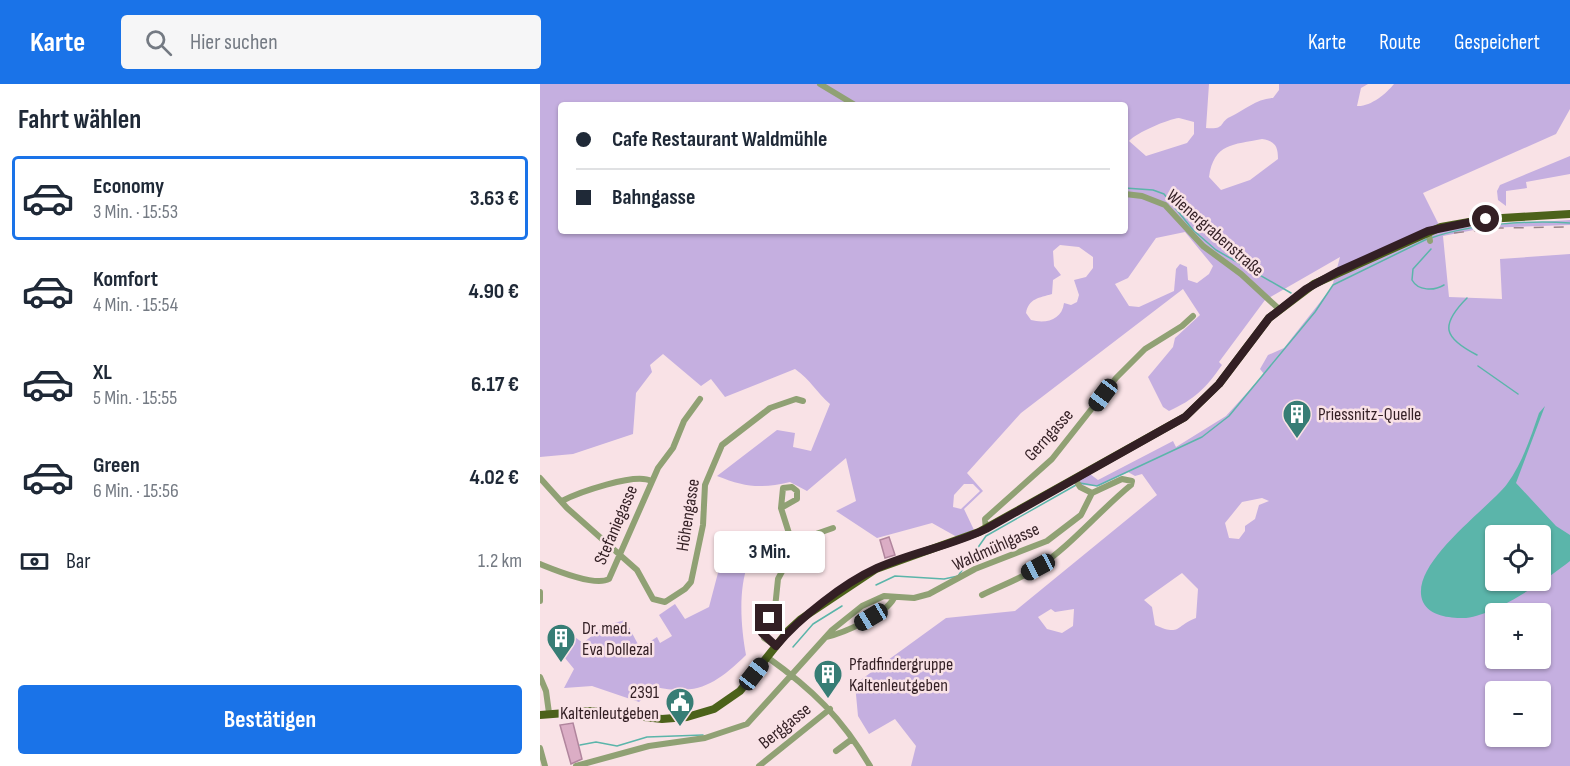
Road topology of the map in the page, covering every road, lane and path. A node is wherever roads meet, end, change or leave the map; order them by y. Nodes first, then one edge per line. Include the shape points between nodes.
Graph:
1 (820, 84) edge
2 (850, 102) edge
3 (1128, 195) edge
4 (1570, 214) edge
5 (1279, 309) junction
6 (1193, 316) dead end
7 (700, 399) dead end
8 (802, 401) dead end
9 (540, 478) edge
10 (651, 481) junction
11 (1077, 483) junction
12 (1092, 493) junction
13 (562, 501) junction
14 (781, 508) dead end
15 (833, 528) dead end
16 (986, 529) junction
17 (793, 542) junction
18 (621, 556) junction
19 (540, 564) edge
20 (540, 592) edge
21 (982, 595) dead end
22 (894, 598) junction
23 (540, 601) edge
24 (825, 637) junction
25 (776, 646) junction
26 (767, 657) junction
27 (791, 674) junction
28 (540, 677) edge
29 (830, 709) junction
30 (549, 713) junction
31 (540, 715) edge
32 (852, 739) junction
33 (540, 748) edge
34 (836, 751) dead end
35 (545, 766) edge
36 (576, 766) edge
37 (759, 766) edge
38 (870, 766) edge

1 - 2 street
3 - 5 street, Wienergrabenstraße via 1165,205 1203,246
4 - 5 main road via 1486,219 1429,236 1337,272
5 - 11 main road via 1198,407
6 - 16 street, Gerngasse via 1137,356 1052,459 986,519
7 - 10 street, Stefaniegasse
8 - 18 street, Höhengasse via 796,399 770,408 722,445 705,485 704,525 687,588 667,601 657,601 637,570
9 - 13 street, Höhengasse
10 - 13 street, Stefaniegasse via 640,478 575,494
10 - 18 street, Stefaniegasse
11 - 12 street
11 - 16 main road
12 - 21 street via 1122,479 1132,481 1084,529 1038,567
12 - 22 street, Waldmühlgasse via 1081,515 1047,541 975,569 929,594
13 - 18 street, Höhengasse
14 - 17 street
15 - 17 street
16 - 25 main road via 876,569 801,619
17 - 25 street via 790,560 778,579 775,608 762,630 764,638
18 - 19 street, Stefaniegasse via 604,582
20 - 23 street
22 - 24 street via 890,605 852,628
22 - 24 street, Waldmühlgasse via 878,598
24 - 27 street, Waldmühlgasse
25 - 26 main road
26 - 27 street
26 - 30 main road via 734,698 697,715 652,719 591,711
27 - 29 street
27 - 36 street, Waldmühlgasse via 756,717 741,726 705,738 649,746
28 - 30 street
29 - 32 street
29 - 37 street, Berggasse
30 - 31 main road
32 - 34 street
32 - 38 street
33 - 35 street

